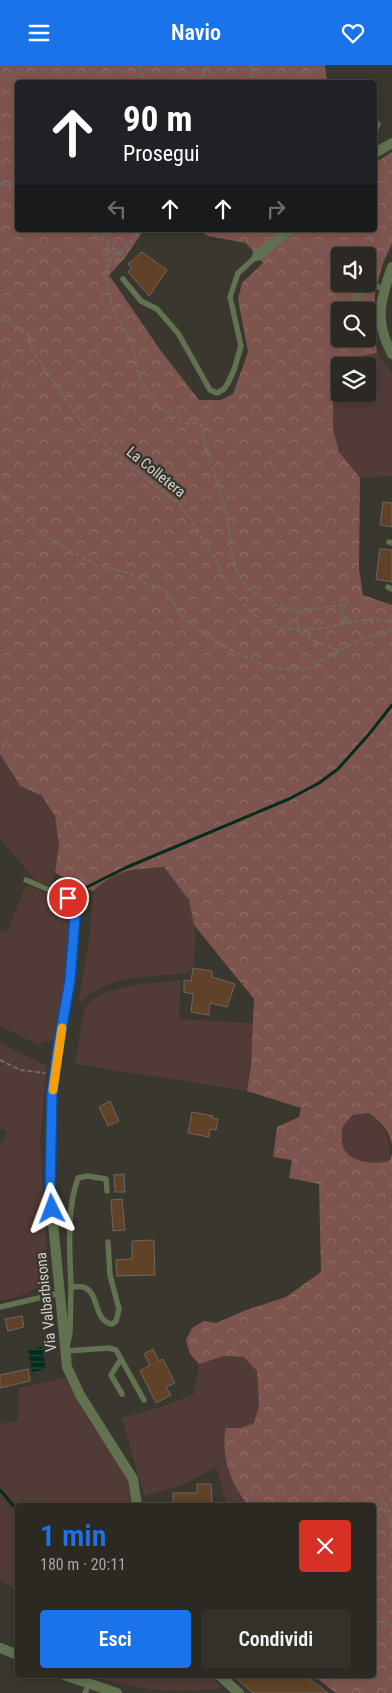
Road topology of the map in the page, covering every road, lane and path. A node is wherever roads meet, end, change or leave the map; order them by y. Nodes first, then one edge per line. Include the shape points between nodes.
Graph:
1 (140, 65) edge
2 (210, 65) edge
3 (250, 65) edge
4 (143, 80) edge
5 (200, 80) edge
6 (253, 80) edge
7 (392, 143) edge
8 (377, 152) edge
9 (0, 184) edge
10 (15, 188) edge
11 (90, 232) edge
12 (138, 232) edge
13 (287, 232) edge
14 (109, 244) junction
15 (118, 253) junction
16 (257, 256) joint
17 (124, 259) dead end
18 (108, 264) junction
19 (392, 267) edge
20 (123, 279) dead end
21 (388, 283) edge
22 (355, 302) dead end
23 (0, 320) edge
24 (392, 354) edge
25 (0, 492) edge
26 (302, 610) junction
27 (350, 622) junction
28 (392, 622) edge
29 (299, 630) junction
30 (392, 631) edge
31 (340, 651) junction
32 (26, 880) dead end
33 (58, 1048) joint
34 (0, 1060) edge
35 (51, 1074) junction
36 (107, 1191) dead end
37 (108, 1242) dead end
38 (71, 1287) junction
39 (60, 1293) junction
40 (0, 1307) edge
41 (66, 1351) junction
42 (121, 1359) junction
43 (122, 1394) dead end
44 (144, 1400) dead end
45 (137, 1503) edge
46 (376, 1527) edge
47 (392, 1543) edge
48 (392, 1625) edge
49 (376, 1629) edge
50 (0, 1648) edge
51 (15, 1654) edge
52 (69, 1678) edge
53 (222, 1678) edge
54 (87, 1688) edge
55 (117, 1693) edge
56 (239, 1693) edge

1 - 4 path
2 - 5 path
3 - 6 path
7 - 8 street
9 - 10 path
11 - 14 path
12 - 15 path
13 - 16 street
14 - 15 path
14 - 18 path
15 - 17 path
15 - 18 path
16 - 20 lane via 238,273 230,297 241,346 228,383 217,393 210,390 178,333 157,309 141,301
18 - 26 path via 104,272 112,307 131,341 140,380 146,391 157,406 182,423 201,424 228,521 232,556 245,586 276,607
19 - 21 street
21 - 22 lane via 367,286
21 - 24 street via 380,323
23 - 29 path, La Colletera via 29,335 30,348 81,422 179,504 212,555 228,588 247,609 260,620 279,628
25 - 31 path via 45,536 98,566 126,572 166,591 184,619 225,647 270,668 305,670
26 - 27 path via 346,604 341,613
26 - 29 path via 297,615
27 - 28 path, La Colletera via 373,619
27 - 29 path, La Colletera
29 - 31 path via 318,643
30 - 31 path via 362,639
32 - 33 lane via 68,898 75,916 70,980
33 - 35 street, Via Valbarbisona
34 - 35 path via 20,1070
35 - 39 street, Via Valbarbisona via 50,1192
36 - 38 lane via 106,1179 78,1178 73,1197 70,1243
37 - 38 lane via 110,1275 118,1309 115,1323 106,1323 92,1293 83,1287
38 - 41 lane via 70,1333
39 - 40 lane
39 - 41 street, Via Valbarbisona
41 - 42 lane via 110,1348 116,1350
41 - 45 street, Via Valbarbisona via 67,1367 80,1395 133,1479
42 - 43 lane via 111,1375
42 - 44 lane
46 - 47 path via 384,1500 390,1514
48 - 49 path
50 - 51 street
52 - 54 street
53 - 56 street
54 - 55 street

